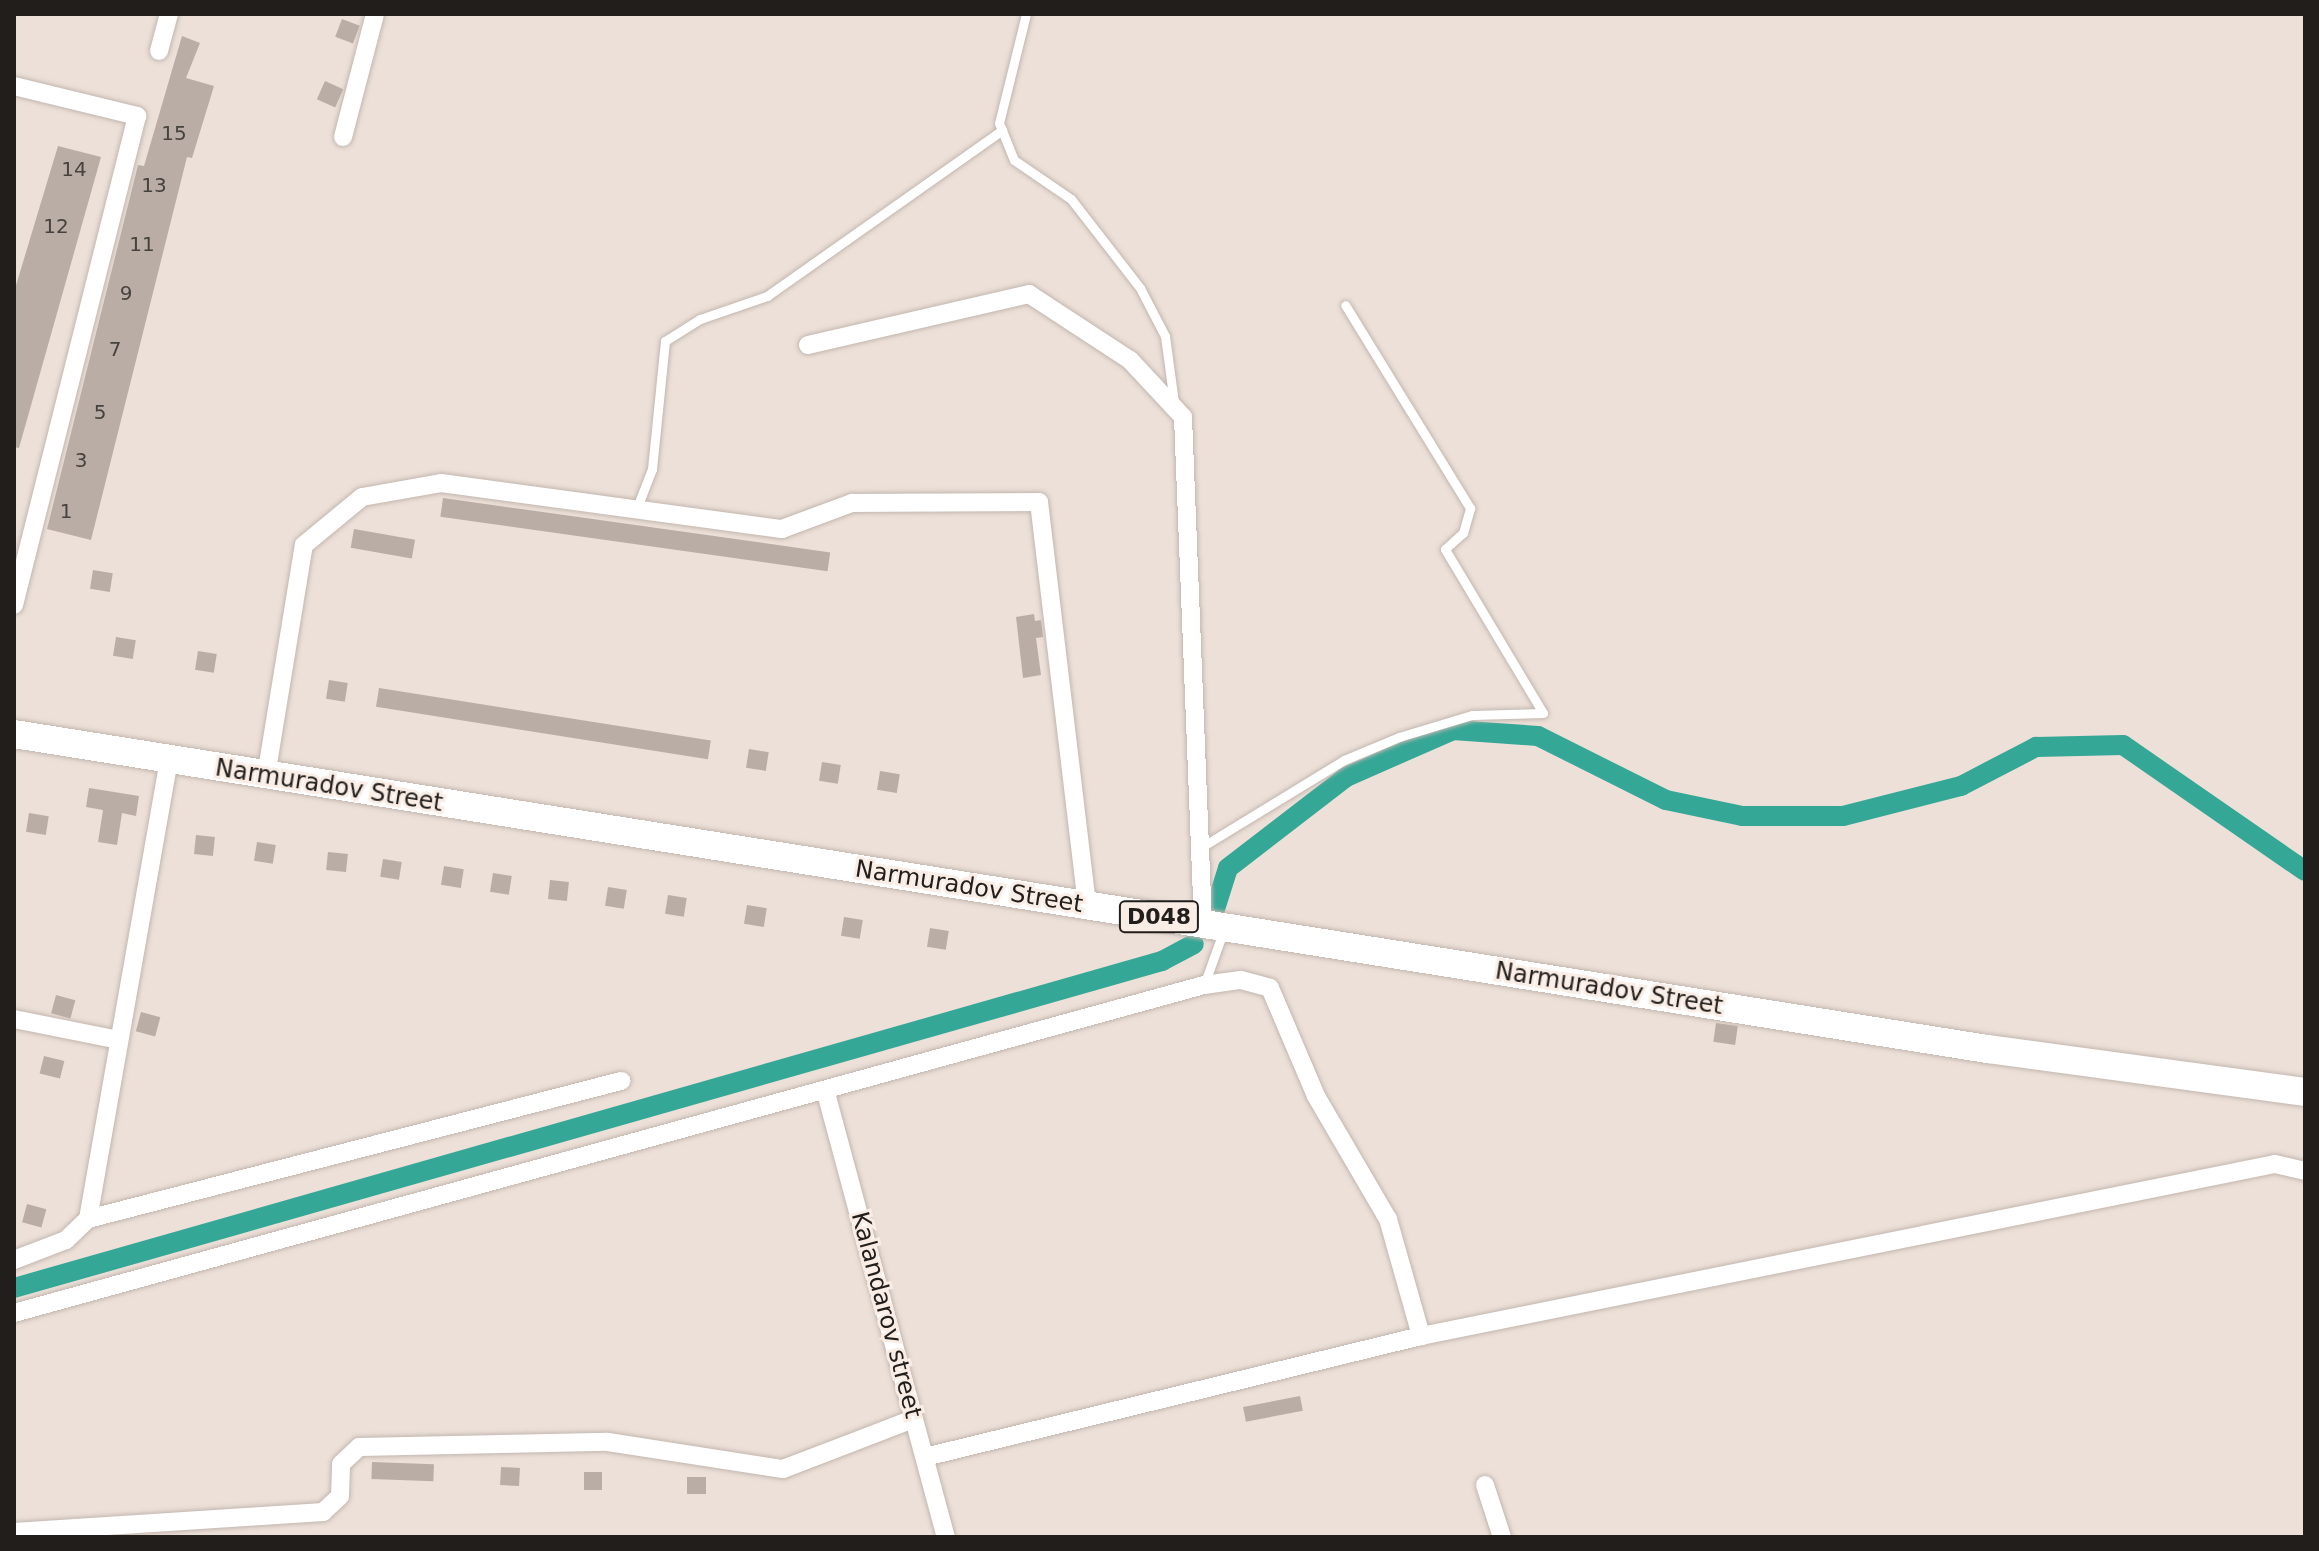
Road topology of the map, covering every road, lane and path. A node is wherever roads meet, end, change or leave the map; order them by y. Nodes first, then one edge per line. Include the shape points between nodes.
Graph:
1 (169, 14) edge
2 (375, 14) edge
3 (1026, 14) edge
4 (159, 51) dead end
5 (14, 86) edge
6 (1002, 130) junction
7 (343, 137) dead end
8 (1345, 305) dead end
9 (808, 345) dead end
10 (1174, 407) junction
11 (636, 510) junction
12 (14, 605) edge
13 (14, 734) edge
14 (169, 760) junction
15 (266, 776) junction
16 (1200, 848) junction
17 (1087, 906) junction
18 (1214, 926) junction
19 (1204, 985) junction
20 (14, 1019) edge
21 (119, 1040) junction
22 (621, 1081) dead end
23 (2305, 1092) edge
24 (826, 1093) junction
25 (2305, 1171) edge
26 (88, 1219) junction
27 (14, 1260) edge
28 (14, 1313) edge
29 (1421, 1336) junction
30 (913, 1419) junction
31 (925, 1457) junction
32 (1485, 1485) dead end
33 (14, 1532) edge
34 (946, 1537) edge
35 (1502, 1537) edge

1 - 4 street
2 - 7 street
3 - 6 lane via 999,123
5 - 12 street via 137,116
6 - 10 lane via 1014,160 1071,199 1140,288 1165,336
6 - 11 lane via 767,296 700,319 665,341 652,469
8 - 16 lane via 1470,508 1463,533 1445,549 1543,713 1472,715 1399,737 1344,760
9 - 10 street via 1029,294 1130,360
10 - 16 street via 1183,417
11 - 15 street via 441,483 362,497 304,545
11 - 17 street via 782,529 852,503 1039,502
13 - 14 main road, Narmuradov Street / D048
14 - 15 main road, Narmuradov Street / D048
14 - 21 street
15 - 17 main road, Narmuradov Street / D048
16 - 18 street
17 - 18 main road, Narmuradov Street / D048
18 - 19 lane
18 - 23 main road, Narmuradov Street / D048 via 1988,1049
19 - 24 street
19 - 29 street via 1241,980 1270,988 1316,1096 1388,1219
20 - 21 street
21 - 26 street
22 - 26 street
24 - 28 street
24 - 30 street, Kalandarov street
25 - 29 street via 2275,1164
26 - 27 street via 66,1240
29 - 31 street
30 - 31 street, Kalandarov street
30 - 33 street via 783,1469 608,1442 359,1447 341,1464 340,1496 323,1512
31 - 34 street, Kalandarov street
32 - 35 street

